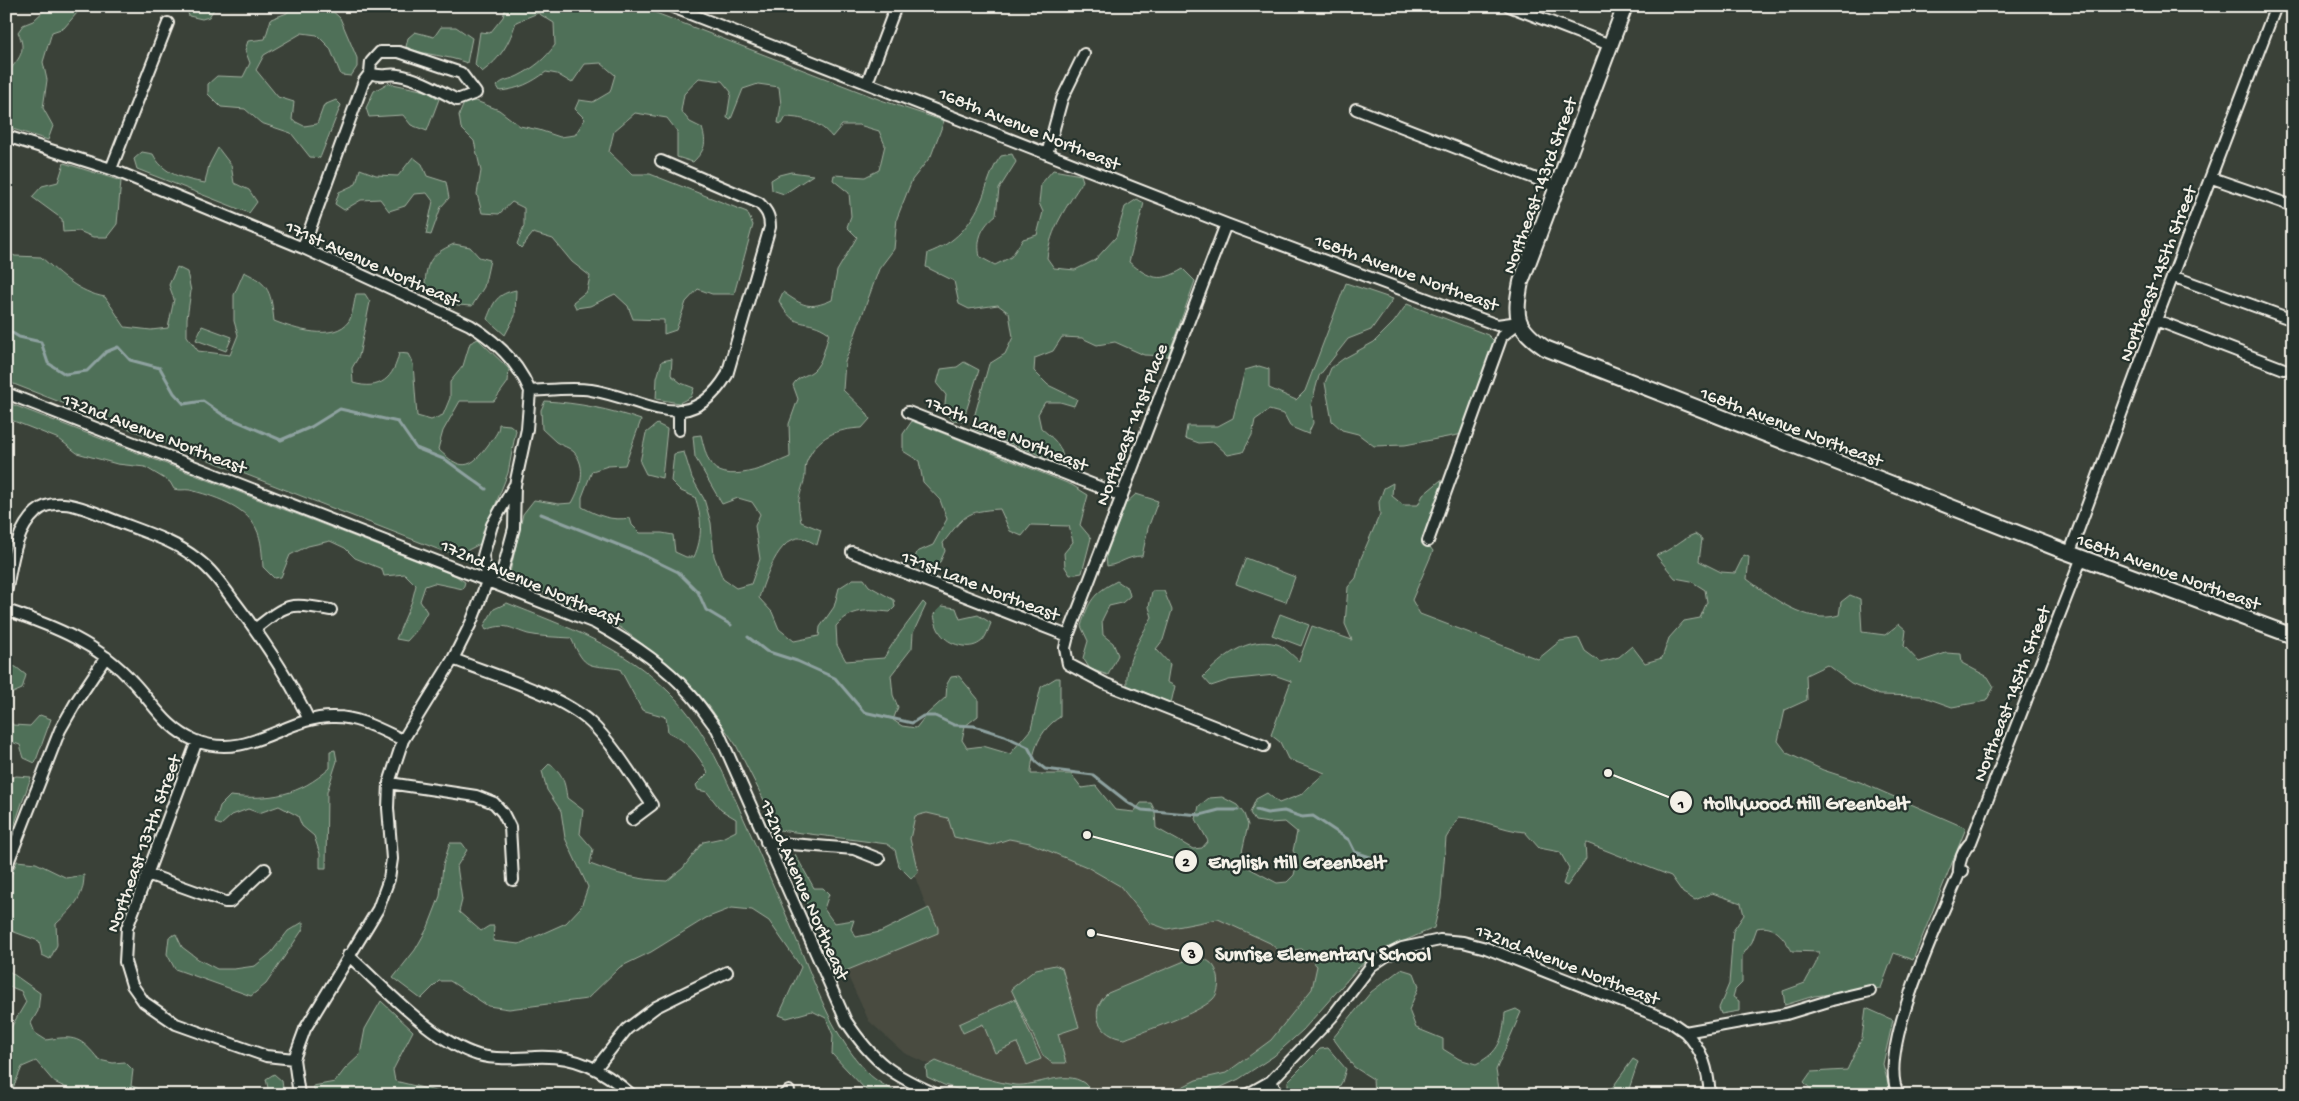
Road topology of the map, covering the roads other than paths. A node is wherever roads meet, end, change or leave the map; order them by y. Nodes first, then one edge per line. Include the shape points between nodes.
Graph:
1 (670, 6) edge
2 (896, 6) edge
3 (1509, 6) edge
4 (1625, 6) edge
5 (2276, 6) edge
6 (168, 23) dead end
7 (1610, 45) junction
8 (1084, 54) dead end
9 (370, 73) junction
10 (867, 83) junction
11 (1356, 109) dead end
12 (6, 136) edge
13 (1047, 154) junction
14 (662, 161) dead end
15 (112, 169) junction
16 (2212, 178) junction
17 (1557, 187) junction
18 (2293, 206) edge
19 (1226, 224) junction
20 (303, 248) junction
21 (2172, 276) junction
22 (2156, 320) junction
23 (2293, 320) edge
24 (1519, 322) junction
25 (2284, 369) dead end
26 (530, 391) junction
27 (6, 393) edge
28 (679, 410) junction
29 (908, 412) dead end
30 (679, 430) dead end
31 (515, 484) junction
32 (1122, 496) junction
33 (1428, 541) dead end
34 (852, 552) dead end
35 (2076, 555) junction
36 (488, 579) junction
37 (6, 592) edge
38 (6, 610) edge
39 (331, 610) dead end
40 (255, 628) junction
41 (1068, 636) junction
42 (2293, 636) edge
43 (106, 657) junction
44 (453, 659) junction
45 (309, 720) junction
46 (403, 740) junction
47 (197, 741) junction
48 (1264, 746) dead end
49 (389, 782) junction
50 (632, 820) dead end
51 (766, 842) junction
52 (8, 856) edge
53 (879, 858) dead end
54 (6, 868) edge
55 (265, 869) dead end
56 (147, 874) junction
57 (513, 880) dead end
58 (348, 955) junction
59 (727, 972) dead end
60 (1870, 991) dead end
61 (1685, 1032) junction
62 (294, 1059) junction
63 (596, 1068) junction
64 (1271, 1081) junction
65 (299, 1095) edge
66 (632, 1095) edge
67 (938, 1095) edge
68 (1246, 1095) edge
69 (1278, 1095) edge
70 (1710, 1095) edge
71 (1899, 1095) edge

1 - 10 street, 168th Avenue Northeast
2 - 10 street
3 - 7 street
4 - 7 street, Northeast 143rd Street
5 - 16 street, Northeast 145th Street
6 - 15 street
7 - 17 street, Northeast 143rd Street
8 - 13 street via 1062,99
9 - 9 street via 380,77 396,74 457,100 476,92 461,73 399,52 380,52 371,62
9 - 20 street via 364,81
10 - 13 street, 168th Avenue Northeast
11 - 17 street
12 - 15 street, 171st Avenue Northeast
13 - 19 street, 168th Avenue Northeast
14 - 28 street via 759,204 770,217 770,227 728,375 707,401
15 - 20 street, 171st Avenue Northeast
16 - 18 street
16 - 21 street, Northeast 145th Street
17 - 24 street, Northeast 143rd Street via 1521,282 1516,306
19 - 24 street, 168th Avenue Northeast via 1497,325
19 - 32 street, Northeast 141st Place
20 - 26 street, 171st Avenue Northeast via 486,335 514,363
21 - 22 street, Northeast 145th Street
21 - 23 street
22 - 25 street
22 - 35 street, Northeast 145th Street
24 - 33 street via 1502,336
24 - 35 street, 168th Avenue Northeast via 1526,335 1545,348
26 - 28 street via 590,390 652,408
26 - 31 street via 527,429
27 - 36 street, 172nd Avenue Northeast
28 - 30 street
29 - 32 street, 170th Lane Northeast
31 - 36 street via 492,525 482,556
31 - 36 street via 514,528 503,569
32 - 41 street, Northeast 141st Place
34 - 41 street, 171st Lane Northeast
35 - 42 street, 168th Avenue Northeast
35 - 71 street, Northeast 145th Street via 1971,842 1972,849 1905,1008 1892,1063 1894,1087
36 - 44 street
36 - 51 street, 172nd Avenue Northeast via 595,622 657,663 688,691 716,729
37 - 40 street via 22,528 36,511 52,504 65,504 94,512 180,548 197,559 213,574
38 - 43 street via 78,638
39 - 40 street via 286,606
40 - 45 street
41 - 48 street, 171st Lane Northeast via 1065,648 1068,664 1073,668
43 - 47 street via 133,682 164,719
43 - 52 street via 60,730
44 - 46 street
44 - 50 street via 555,699 590,722 652,805
45 - 46 street via 334,716 358,720
45 - 47 street via 255,742 231,746
46 - 49 street
47 - 56 street, Northeast 137th Street
49 - 57 street via 476,796 494,803 510,828
49 - 58 street via 392,859 389,879 378,909
51 - 53 street via 854,849
51 - 67 street, 172nd Avenue Northeast via 846,1021 864,1049 907,1081
52 - 54 street
55 - 56 street via 230,902
56 - 62 street, Northeast 137th Street via 124,946 132,985 144,1002 176,1024 266,1056
58 - 62 street via 305,1029
58 - 63 street via 431,1030 454,1045 479,1055 506,1060 565,1058
59 - 63 street via 656,1007 627,1029
60 - 61 street via 1786,1014
61 - 64 street, 172nd Avenue Northeast via 1668,1020 1486,948 1440,940 1402,948 1371,966 1332,1017
61 - 70 street via 1700,1052 1706,1067
62 - 65 street
63 - 66 street
64 - 68 street, 172nd Avenue Northeast
64 - 69 street

